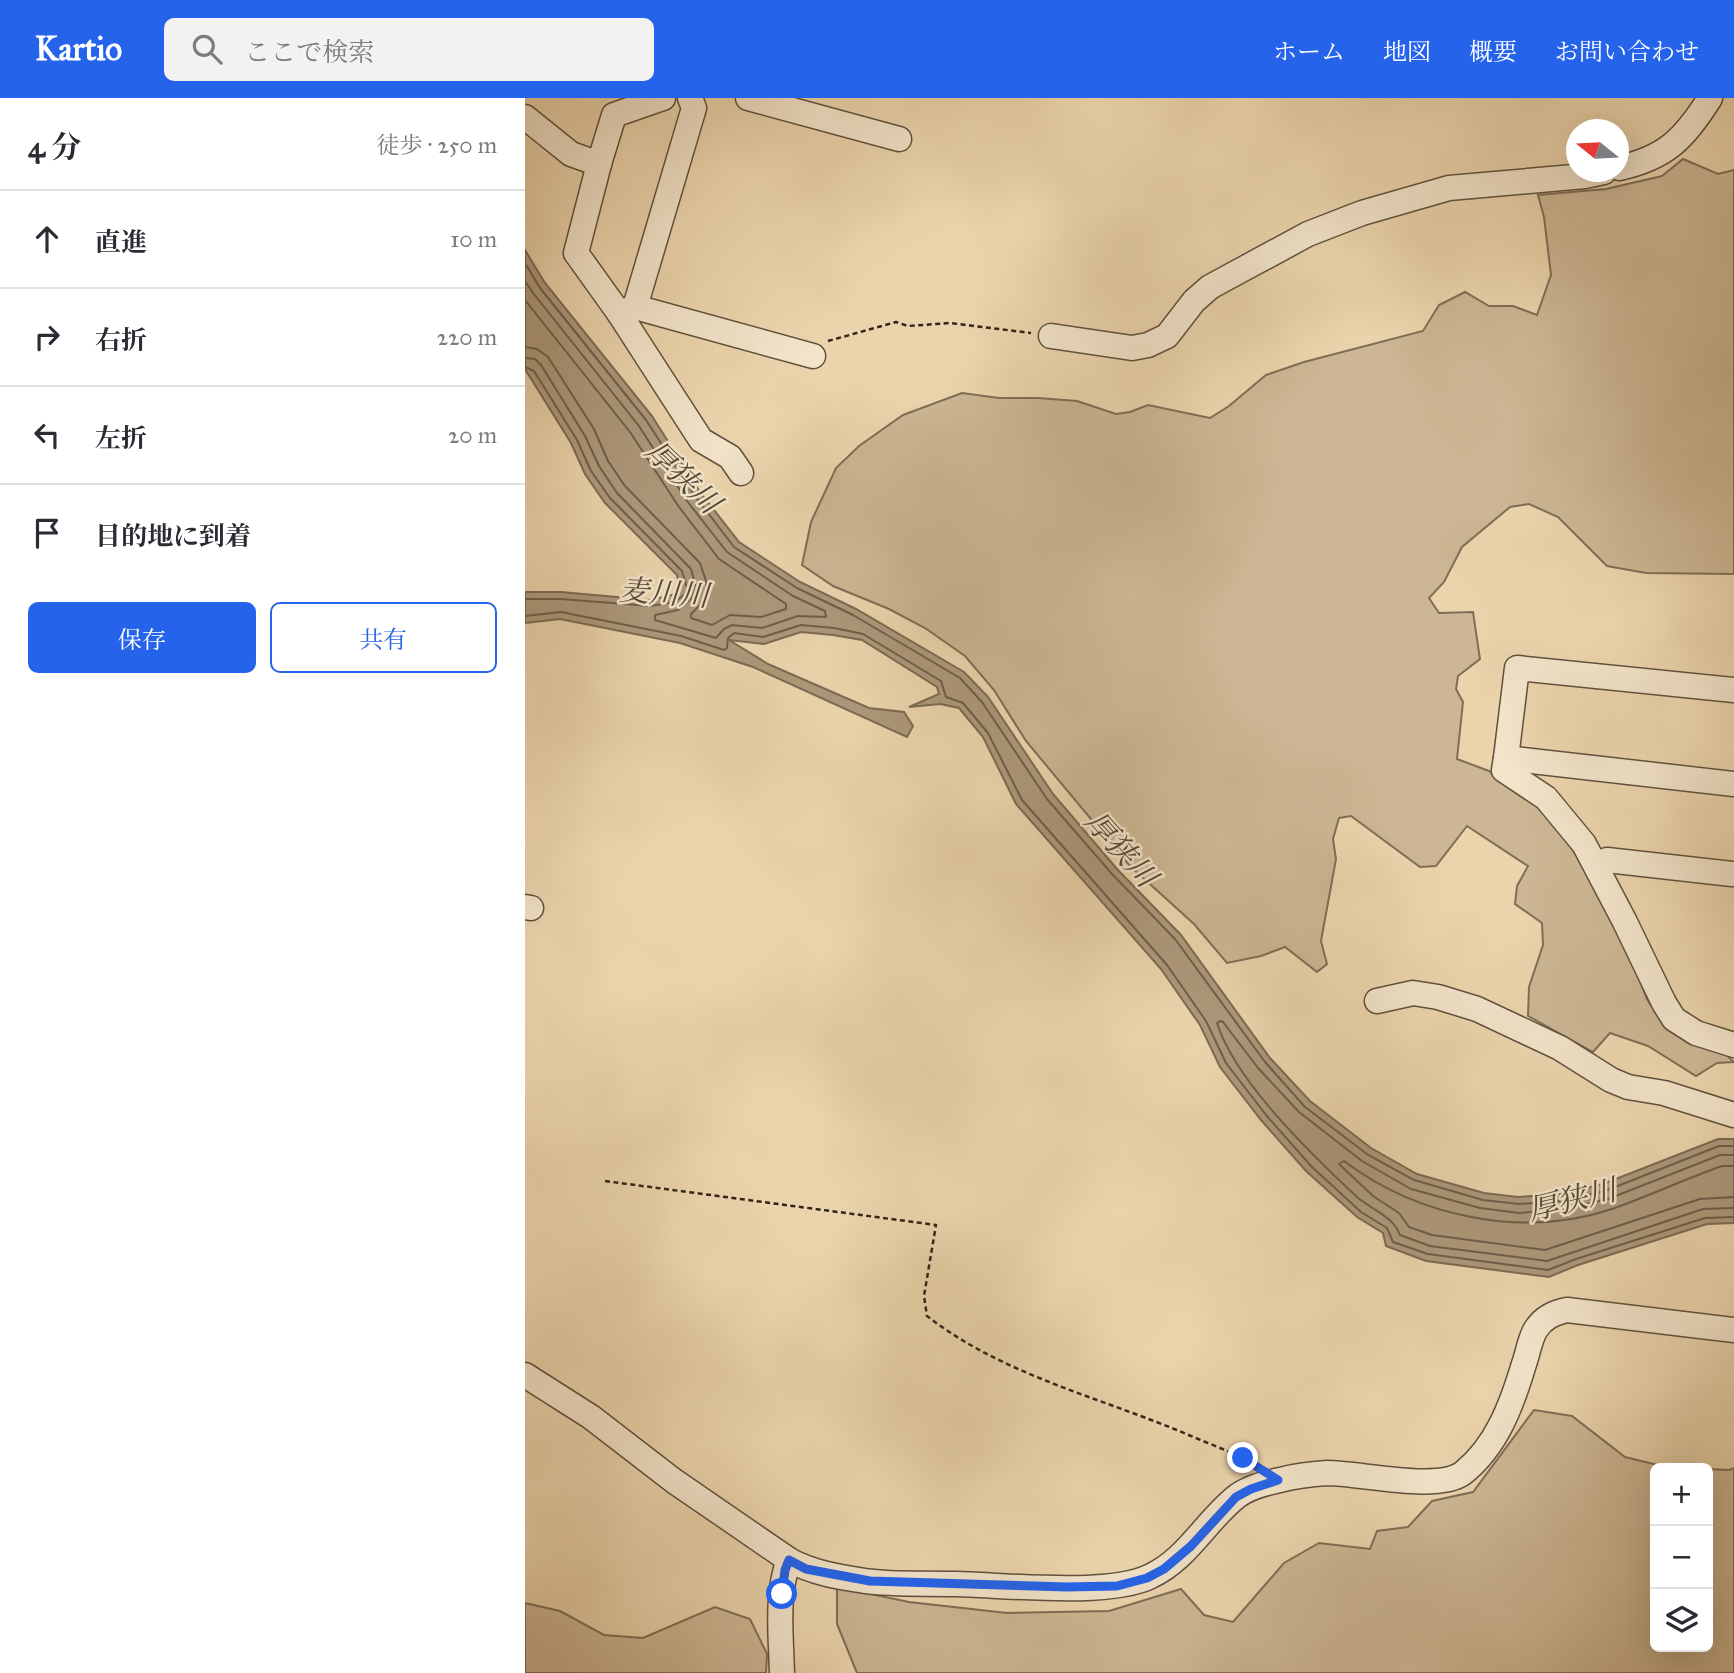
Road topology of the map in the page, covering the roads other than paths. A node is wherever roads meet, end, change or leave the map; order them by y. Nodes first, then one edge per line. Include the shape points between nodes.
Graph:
1 (663, 98) edge
2 (690, 98) edge
3 (748, 98) edge
4 (1710, 98) edge
5 (533, 123) edge
6 (899, 139) dead end
7 (599, 164) junction
8 (1629, 166) edge
9 (1566, 178) edge
10 (627, 310) junction
11 (1051, 336) road end
12 (813, 356) road end
13 (741, 473) dead end
14 (1734, 690) edge
15 (1507, 758) junction
16 (1734, 785) edge
17 (1597, 865) junction
18 (1733, 867) edge
19 (1377, 1001) dead end
20 (1734, 1045) edge
21 (1734, 1115) edge
22 (1734, 1330) edge
23 (525, 1375) edge
24 (789, 1560) junction
25 (782, 1673) edge

1 - 7 street via 614,114
2 - 10 street via 694,108
3 - 6 street
4 - 8 street via 1675,145
5 - 7 street via 571,154
7 - 10 street via 576,253
9 - 11 street via 1450,188 1308,234 1210,287 1167,336 1149,345 1132,348
10 - 12 street
10 - 13 street via 701,440 730,457
14 - 15 street via 1517,668
15 - 16 street
15 - 17 street via 1504,770 1546,798
17 - 18 street via 1607,860
17 - 20 street via 1674,1019 1696,1033
19 - 21 street via 1413,993 1477,1009 1560,1048 1611,1080
22 - 24 street via 1567,1310 1550,1314 1536,1330 1510,1407 1494,1437 1461,1474 1445,1481 1328,1473 1278,1480 1236,1497 1164,1569 1117,1586 870,1581 806,1569
23 - 24 street
24 - 25 street via 782,1594

